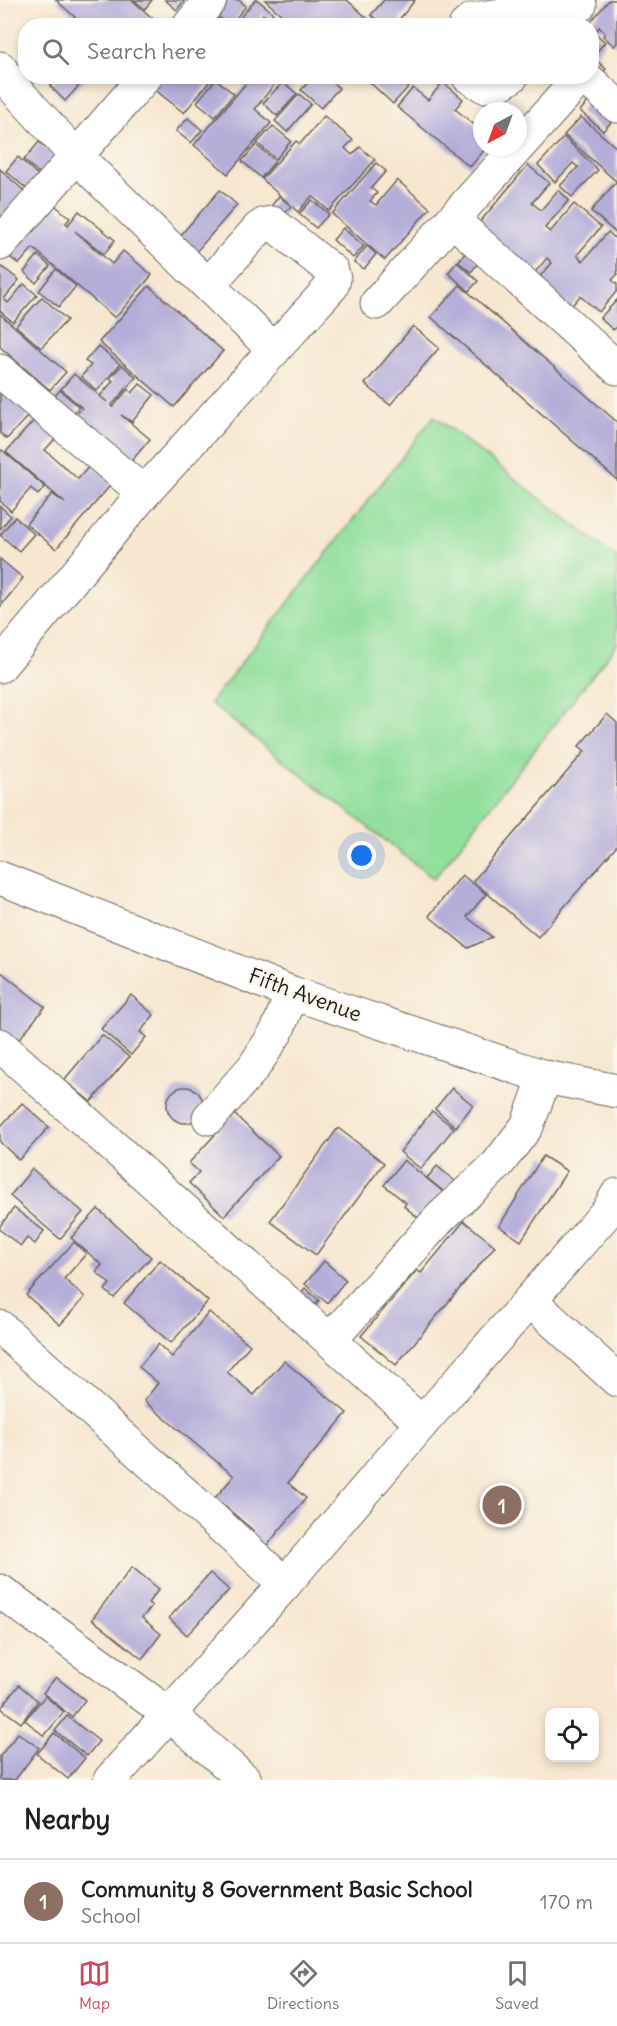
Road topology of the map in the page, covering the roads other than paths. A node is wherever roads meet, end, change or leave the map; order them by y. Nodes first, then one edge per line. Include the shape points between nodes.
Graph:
1 (210, 0) edge
2 (575, 10) edge
3 (195, 18) edge
4 (481, 18) edge
5 (0, 68) edge
6 (139, 84) edge
7 (481, 84) edge
8 (495, 84) edge
9 (576, 84) edge
10 (592, 84) edge
11 (617, 106) edge
12 (77, 157) junction
13 (453, 220) junction
14 (0, 244) edge
15 (208, 285) junction
16 (377, 303) dead end
17 (274, 350) junction
18 (611, 350) edge
19 (0, 370) edge
20 (144, 493) junction
21 (4, 654) edge
22 (0, 878) edge
23 (292, 993) junction
24 (0, 1046) edge
25 (545, 1077) junction
26 (617, 1091) edge
27 (209, 1118) dead end
28 (617, 1195) edge
29 (530, 1300) junction
30 (0, 1327) edge
31 (330, 1340) junction
32 (617, 1380) edge
33 (422, 1424) junction
34 (285, 1584) junction
35 (0, 1591) edge
36 (169, 1714) junction
37 (111, 1780) edge
38 (245, 1780) edge

1 - 3 street
2 - 4 street
5 - 12 street
6 - 12 street
7 - 8 street
9 - 13 street
10 - 11 street
12 - 14 street
12 - 15 street
13 - 16 street
13 - 18 street
15 - 17 street
15 - 17 street via 259,228 272,223 332,271 332,286
17 - 20 street
19 - 20 street
20 - 21 street
22 - 23 street, Fifth Avenue
23 - 25 street, Fifth Avenue
23 - 27 street via 278,1031 253,1068
24 - 31 street
25 - 26 street, Fifth Avenue
25 - 31 street via 527,1126 497,1165 441,1217
28 - 29 street via 608,1211
29 - 32 street
29 - 33 street
30 - 34 street
31 - 33 street
33 - 34 street
34 - 36 street
35 - 36 street
36 - 37 street
36 - 38 street

